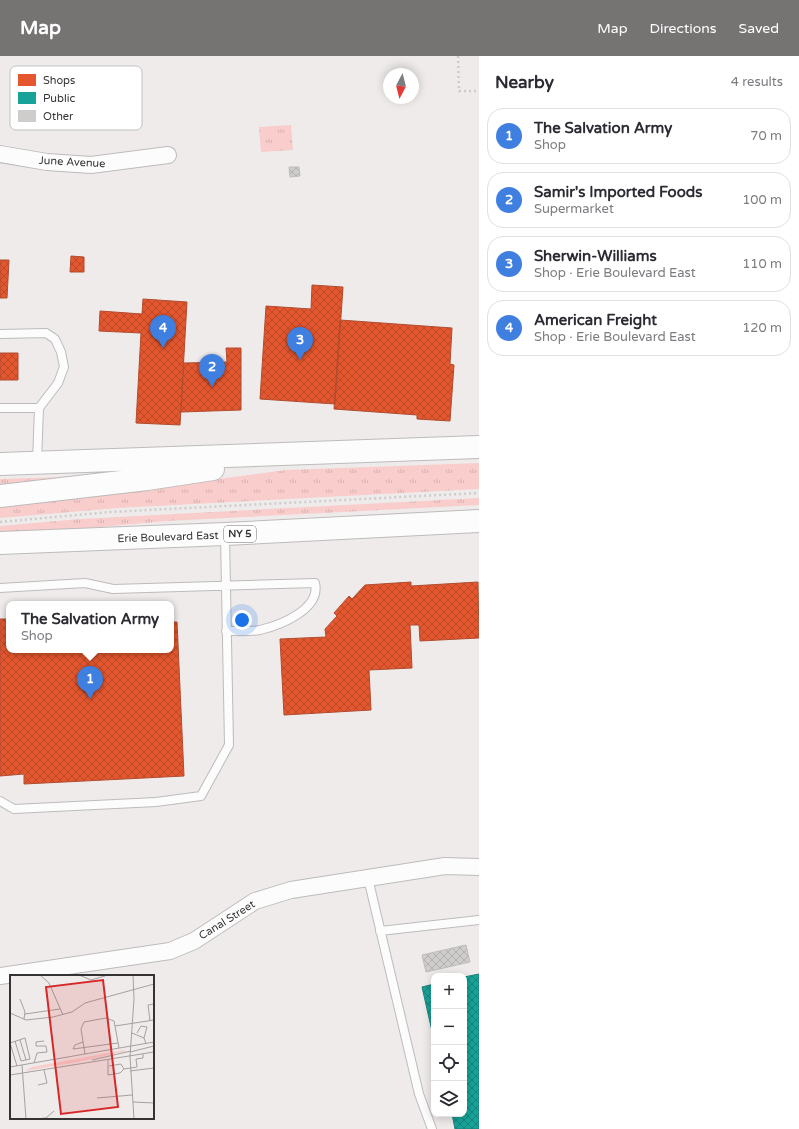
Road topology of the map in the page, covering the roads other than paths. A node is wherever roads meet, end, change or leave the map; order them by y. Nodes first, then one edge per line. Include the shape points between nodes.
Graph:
1 (0, 154) edge
2 (168, 156) dead end
3 (0, 334) edge
4 (0, 408) edge
5 (39, 408) junction
6 (479, 448) edge
7 (309, 454) junction
8 (37, 463) junction
9 (0, 464) edge
10 (0, 496) edge
11 (479, 521) edge
12 (225, 534) junction
13 (0, 543) edge
14 (225, 586) junction
15 (0, 588) edge
16 (226, 631) junction
17 (0, 801) edge
18 (479, 867) edge
19 (368, 878) junction
20 (479, 920) edge
21 (380, 931) junction
22 (0, 976) edge
23 (432, 1129) edge

1 - 2 street, June Avenue via 47,162 91,165
3 - 5 lane via 46,333 55,339 64,367 58,383
4 - 5 lane
5 - 8 lane
6 - 7 main road
7 - 8 main road
7 - 10 main road via 147,479
8 - 9 main road
11 - 12 main road, Erie Boulevard East / NY 5
12 - 13 main road, Erie Boulevard East / NY 5
12 - 14 lane
14 - 15 lane via 113,589 85,583
14 - 16 lane
14 - 16 lane via 315,583 317,590 314,599 297,616 259,630
16 - 17 lane via 229,744 201,796 156,802 14,809
18 - 19 street, Canal Street via 445,866
19 - 21 lane
19 - 22 street, Canal Street via 291,890 255,901 194,941 170,951
20 - 21 lane
21 - 23 lane via 419,1094

